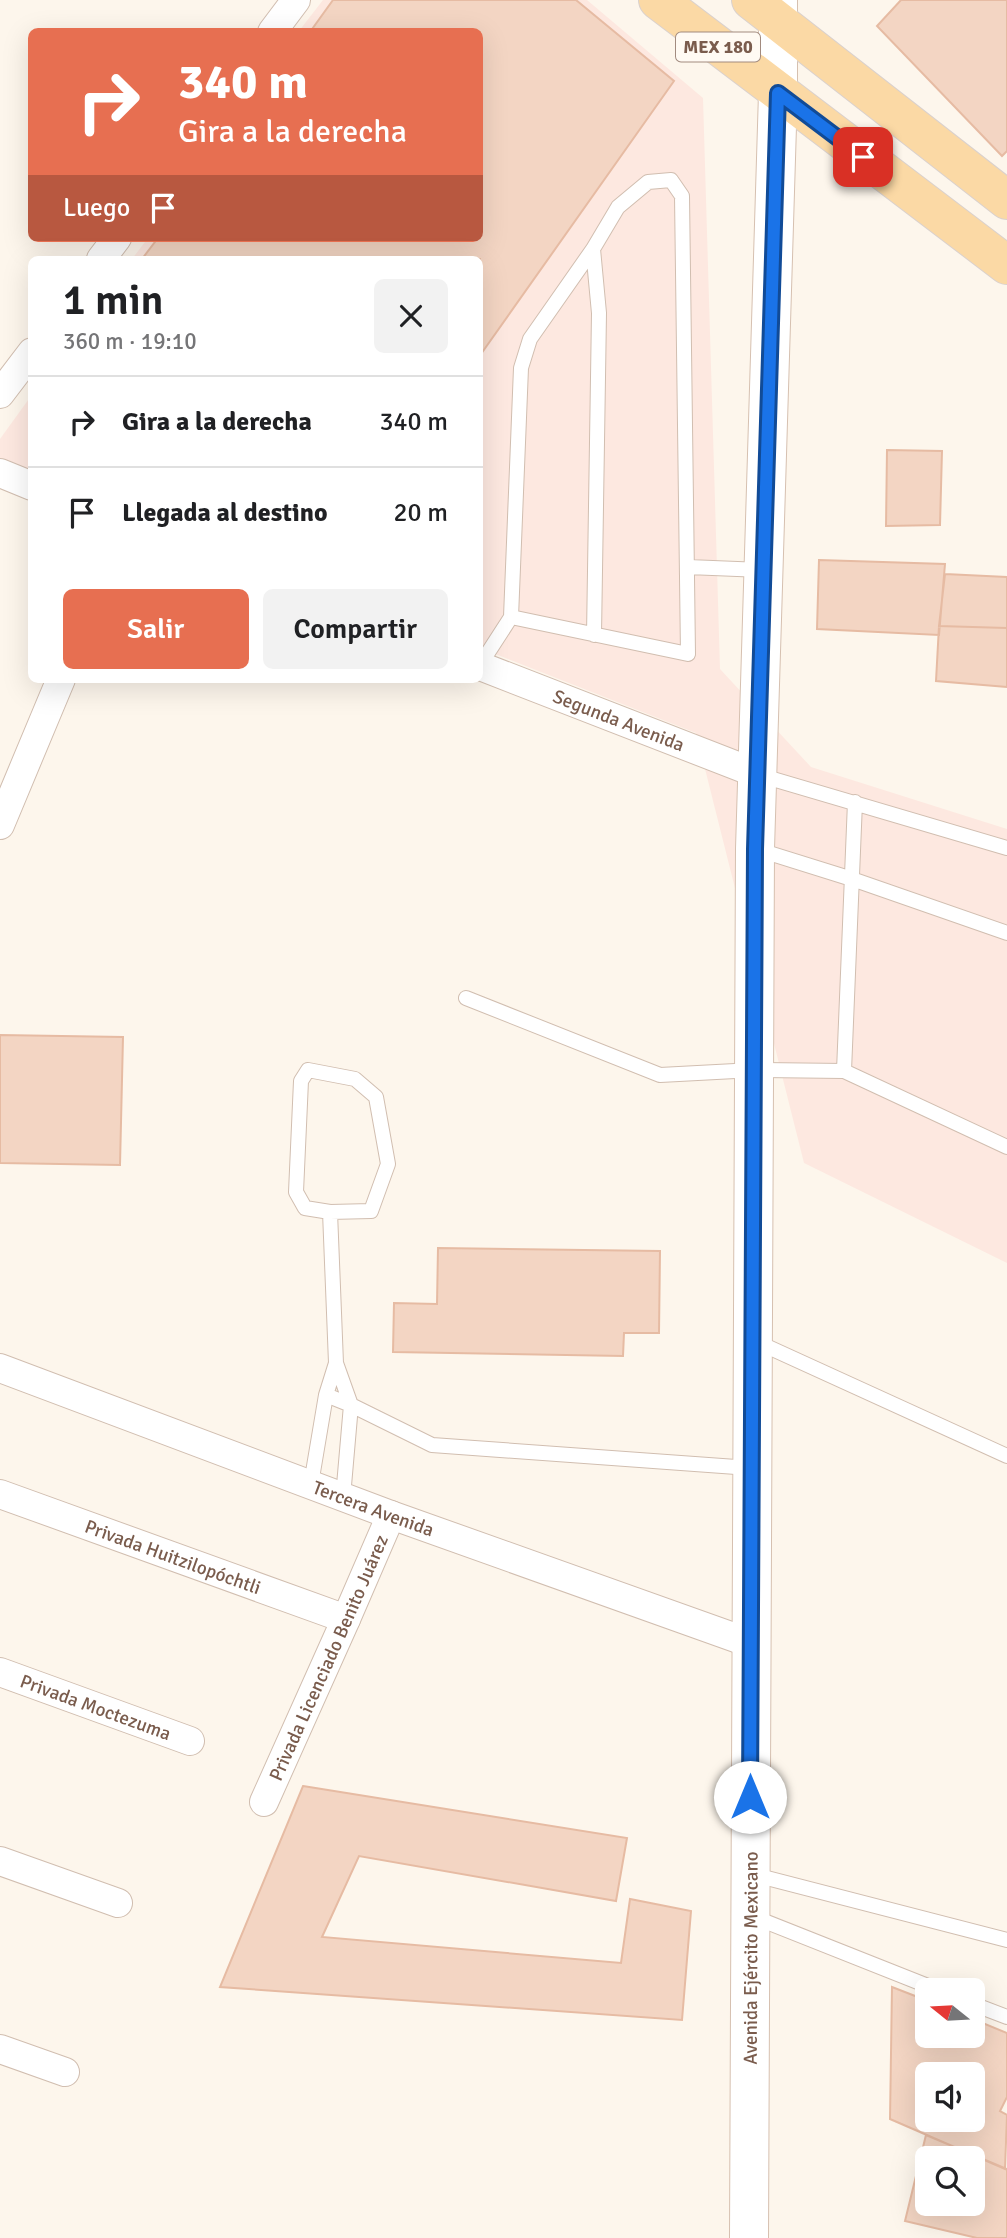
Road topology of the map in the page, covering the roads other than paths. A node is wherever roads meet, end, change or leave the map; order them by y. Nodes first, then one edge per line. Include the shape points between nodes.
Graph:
1 (296, 0) edge
2 (658, 0) edge
3 (769, 7) edge
4 (275, 28) edge
5 (778, 93) junction
6 (1007, 200) edge
7 (114, 242) edge
8 (593, 249) junction
9 (103, 256) edge
10 (1007, 265) edge
11 (28, 357) edge
12 (0, 394) edge
13 (0, 473) edge
14 (28, 484) edge
15 (688, 567) junction
16 (764, 570) junction
17 (511, 617) junction
18 (594, 635) junction
19 (483, 660) edge
20 (483, 666) edge
21 (59, 683) edge
22 (758, 774) junction
23 (855, 802) junction
24 (0, 825) edge
25 (1007, 848) edge
26 (755, 849) junction
27 (852, 879) junction
28 (1007, 933) edge
29 (466, 998) dead end
30 (754, 1070) junction
31 (844, 1071) junction
32 (1007, 1147) edge
33 (330, 1212) junction
34 (752, 1340) junction
35 (336, 1363) junction
36 (0, 1368) edge
37 (326, 1395) junction
38 (351, 1405) junction
39 (1007, 1456) edge
40 (751, 1468) junction
41 (311, 1484) junction
42 (0, 1493) edge
43 (343, 1497) junction
44 (391, 1515) junction
45 (346, 1619) junction
46 (750, 1643) junction
47 (0, 1672) edge
48 (190, 1741) dead end
49 (264, 1802) dead end
50 (0, 1861) edge
51 (750, 1873) junction
52 (118, 1903) dead end
53 (750, 1915) junction
54 (1007, 1940) edge
55 (915, 1981) edge
56 (985, 2009) edge
57 (1007, 2017) edge
58 (0, 2049) edge
59 (65, 2072) dead end
60 (749, 2238) edge

1 - 4 street
2 - 5 main road, MEX 180
3 - 5 main road, Avenida Ejército Mexicano
3 - 6 main road, MEX 180
5 - 10 main road, MEX 180
5 - 16 main road, Avenida Ejército Mexicano
7 - 9 street
8 - 15 lane via 618,207 648,182 671,180 682,196
8 - 17 lane via 530,339 521,369
8 - 18 lane via 599,313
11 - 12 street
13 - 14 street
15 - 16 lane
15 - 18 lane via 688,654
16 - 22 main road, Avenida Ejército Mexicano
17 - 18 lane
17 - 19 lane
20 - 22 street, Segunda Avenida
21 - 24 street
22 - 23 lane
22 - 26 main road, Avenida Ejército Mexicano
23 - 25 lane
23 - 27 lane
26 - 27 lane
26 - 30 main road, Avenida Ejército Mexicano
27 - 28 lane
27 - 31 lane
29 - 30 lane via 660,1076
30 - 31 lane
30 - 34 main road, Avenida Ejército Mexicano
31 - 32 lane
33 - 33 lane via 371,1210 388,1164 376,1097 355,1079 307,1070 300,1081 296,1192 305,1208
33 - 35 lane
34 - 39 lane
34 - 40 main road, Avenida Ejército Mexicano
35 - 37 lane
35 - 38 lane
36 - 41 street, Tercera Avenida
37 - 38 lane
37 - 41 lane
38 - 40 lane via 432,1445
38 - 43 lane
40 - 46 main road, Avenida Ejército Mexicano
41 - 43 street, Tercera Avenida
42 - 45 street, Privada Huitzilopóchtli
43 - 44 street, Tercera Avenida
44 - 45 street, Privada Licenciado Benito Juárez
44 - 46 street, Tercera Avenida
45 - 49 street, Privada Licenciado Benito Juárez
46 - 51 main road, Avenida Ejército Mexicano
47 - 48 street, Privada Moctezuma
50 - 52 street
51 - 53 main road, Avenida Ejército Mexicano
51 - 54 lane
53 - 55 lane
53 - 60 main road, Avenida Ejército Mexicano
56 - 57 lane
58 - 59 street

